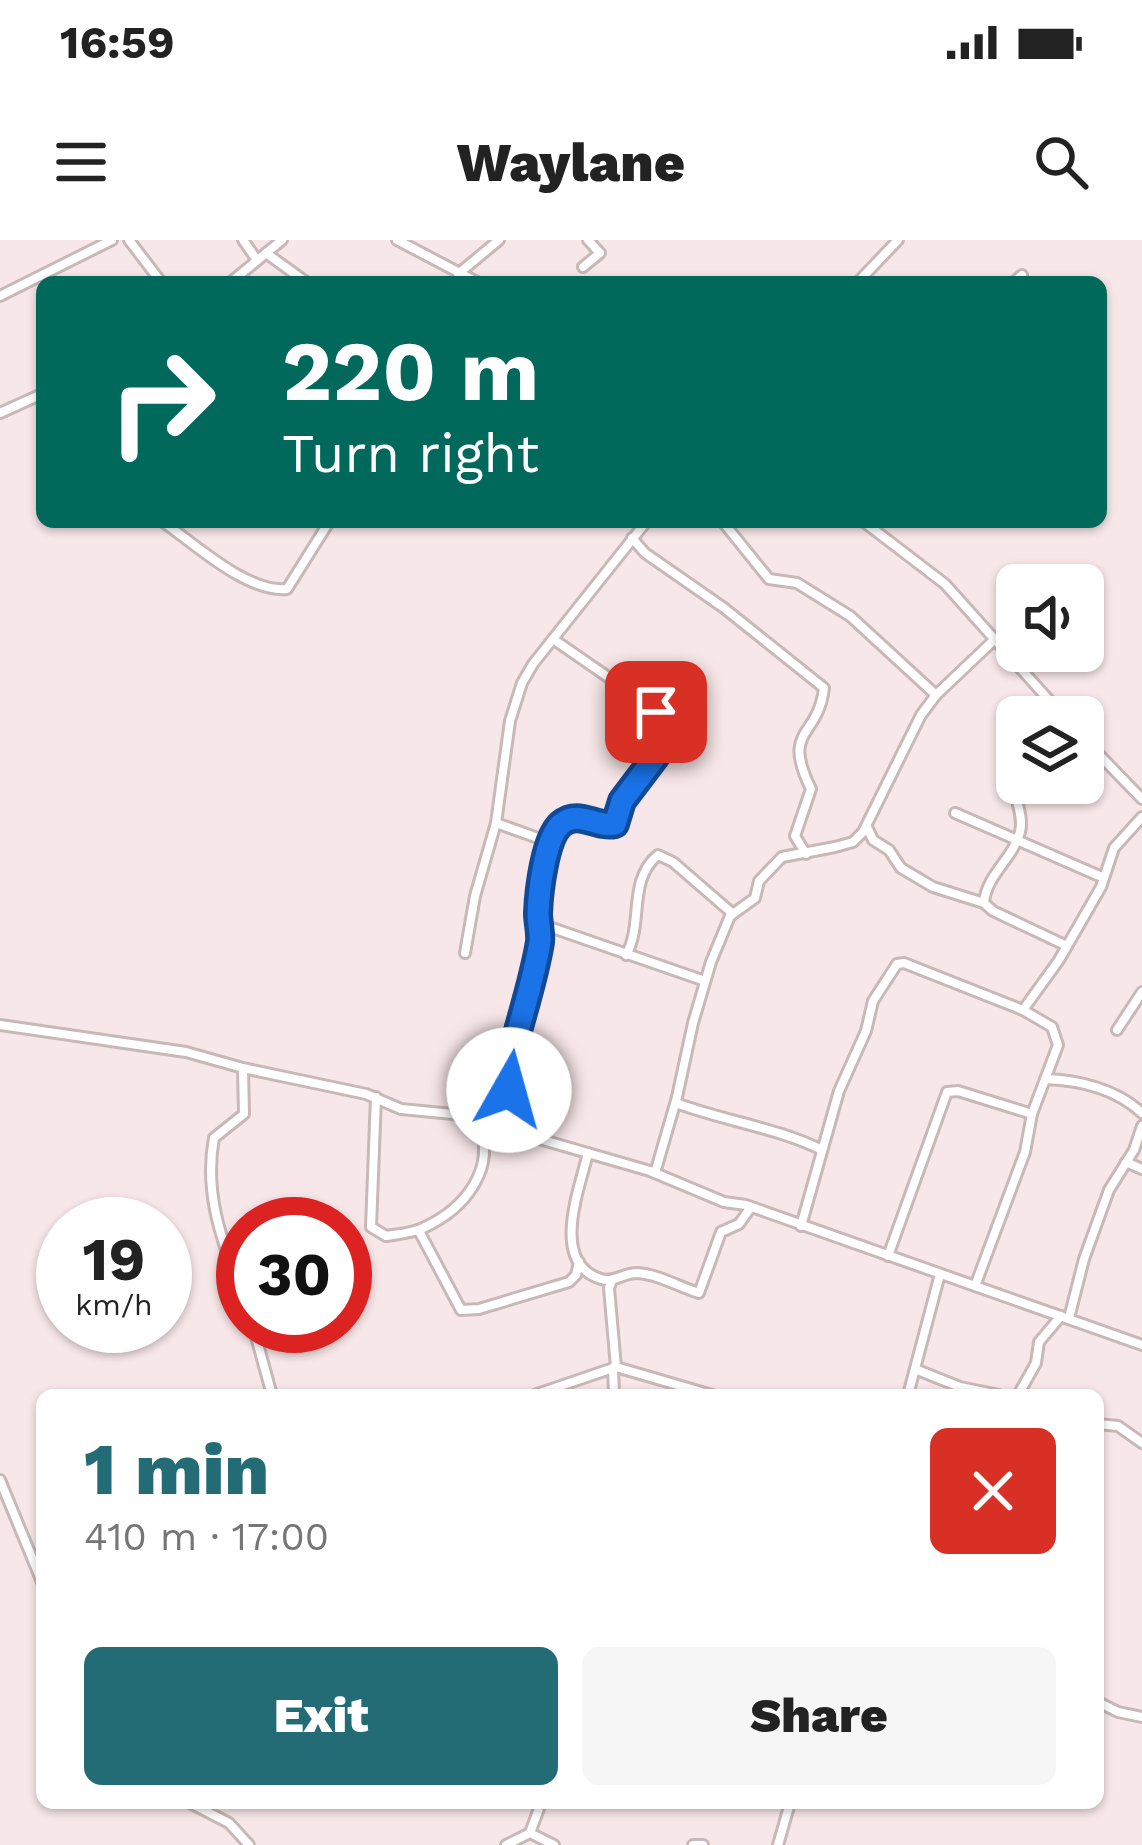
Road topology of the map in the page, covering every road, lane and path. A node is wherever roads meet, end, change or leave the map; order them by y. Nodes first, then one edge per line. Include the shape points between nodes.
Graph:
1 (112, 240) edge
2 (129, 240) edge
3 (244, 240) edge
4 (282, 240) edge
5 (397, 240) edge
6 (499, 240) edge
7 (588, 240) edge
8 (898, 240) edge
9 (266, 253) junction
10 (257, 260) junction
11 (583, 267) dead end
12 (458, 274) junction
13 (40, 276) edge
14 (156, 276) edge
15 (238, 276) edge
16 (298, 276) edge
17 (463, 276) edge
18 (864, 276) edge
19 (36, 278) edge
20 (0, 296) edge
21 (36, 397) edge
22 (0, 413) edge
23 (172, 528) edge
24 (325, 528) edge
25 (641, 528) edge
26 (728, 528) edge
27 (872, 528) edge
28 (632, 538) junction
29 (553, 640) junction
30 (994, 640) junction
31 (936, 695) junction
32 (1044, 696) edge
33 (1104, 761) edge
34 (1142, 800) edge
35 (1018, 804) edge
36 (955, 813) dead end
37 (1142, 818) edge
38 (496, 823) junction
39 (866, 825) junction
40 (1018, 841) junction
41 (548, 842) junction
42 (806, 854) junction
43 (1104, 878) junction
44 (984, 902) junction
45 (734, 914) junction
46 (538, 922) junction
47 (1067, 946) junction
48 (465, 953) dead end
49 (626, 955) junction
50 (705, 981) junction
51 (1142, 992) edge
52 (1023, 1010) junction
53 (0, 1025) edge
54 (1117, 1030) dead end
55 (243, 1068) junction
56 (1045, 1078) junction
57 (376, 1097) junction
58 (676, 1103) junction
59 (1142, 1113) edge
60 (1032, 1114) junction
61 (477, 1120) junction
62 (1142, 1126) edge
63 (501, 1127) junction
64 (823, 1150) junction
65 (588, 1153) junction
66 (1126, 1162) junction
67 (1142, 1169) edge
68 (656, 1173) junction
69 (751, 1207) junction
70 (216, 1222) edge
71 (801, 1226) junction
72 (419, 1231) junction
73 (888, 1256) junction
74 (579, 1261) junction
75 (940, 1274) junction
76 (612, 1280) junction
77 (975, 1286) junction
78 (1065, 1317) junction
79 (1142, 1345) edge
80 (260, 1353) edge
81 (614, 1367) junction
82 (915, 1369) junction
83 (576, 1379) junction
84 (270, 1389) edge
85 (550, 1389) edge
86 (574, 1389) edge
87 (614, 1389) edge
88 (691, 1389) edge
89 (910, 1389) edge
90 (970, 1389) edge
91 (1021, 1389) edge
92 (1104, 1425) edge
93 (1142, 1443) edge
94 (0, 1480) edge
95 (36, 1567) edge
96 (1104, 1705) edge
97 (1142, 1717) edge
98 (202, 1809) edge
99 (539, 1809) edge
100 (788, 1809) edge
101 (530, 1833) junction
102 (249, 1845) edge
103 (506, 1845) edge
104 (554, 1845) edge
105 (693, 1845) edge
106 (703, 1845) edge
107 (778, 1845) edge

1 - 13 street
2 - 14 street
3 - 10 street
4 - 9 street
5 - 12 street
6 - 12 street
7 - 11 street via 600,253
8 - 18 street
9 - 10 street
9 - 16 street
10 - 15 street
12 - 17 street
19 - 20 street
21 - 22 street
23 - 24 street via 272,591 287,590
25 - 28 street
26 - 31 street via 769,579 797,584 850,616
27 - 30 street via 945,584
28 - 29 street
28 - 42 street via 824,688 798,752 811,789 795,836
29 - 38 street via 515,699
29 - 41 street via 673,728 613,826 572,818
30 - 31 street
30 - 32 street
31 - 39 street
33 - 34 street
35 - 40 street
36 - 40 street
37 - 43 street via 1114,848
38 - 41 street
38 - 48 street
39 - 42 street via 854,842
39 - 44 street via 901,868
40 - 43 street
40 - 44 street
41 - 46 street
42 - 45 street via 773,863 755,898
43 - 47 street
44 - 47 street
45 - 49 street via 658,855 640,882
45 - 50 street
46 - 49 street
46 - 63 street
47 - 52 street
49 - 50 street
50 - 58 street
51 - 54 street
52 - 56 street via 1057,1034
52 - 64 street via 904,963 892,967
53 - 55 street
55 - 57 street
55 - 70 street via 244,1114 214,1138 209,1190
56 - 59 street via 1104,1090
56 - 60 street
57 - 61 street
57 - 72 street via 371,1227 386,1236
58 - 64 street
58 - 68 street
60 - 73 street via 946,1092
60 - 77 street
61 - 63 street
61 - 72 street via 486,1145 476,1186
62 - 66 street
63 - 65 street
64 - 71 street
65 - 68 street
65 - 74 street via 570,1237
66 - 67 street
66 - 78 street
68 - 69 street
69 - 71 street
69 - 76 street via 722,1232 699,1293 640,1273
71 - 73 street
72 - 74 street via 460,1310 569,1282
73 - 75 street
74 - 76 street via 598,1279
75 - 77 street
75 - 82 street
76 - 81 street
77 - 78 street
78 - 79 street
78 - 91 street via 1039,1342
80 - 84 street
81 - 83 street
81 - 87 street
81 - 88 street
82 - 89 street
82 - 90 street
83 - 85 street
83 - 86 street
92 - 93 street
94 - 95 street
96 - 97 street
98 - 102 street
99 - 101 street
100 - 107 street
101 - 103 street
101 - 104 street
105 - 106 street

